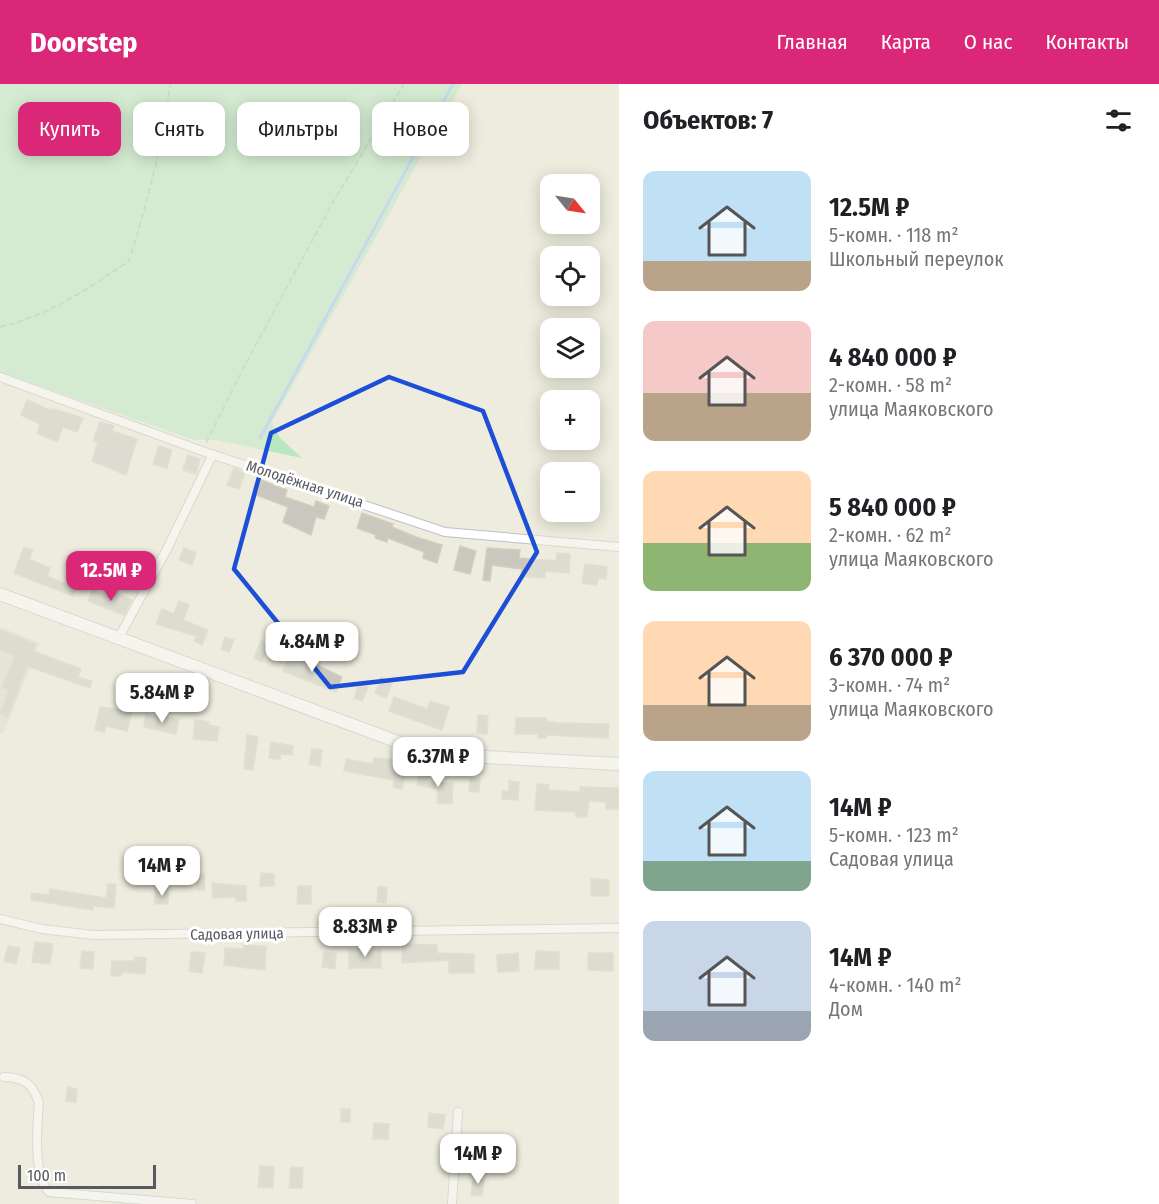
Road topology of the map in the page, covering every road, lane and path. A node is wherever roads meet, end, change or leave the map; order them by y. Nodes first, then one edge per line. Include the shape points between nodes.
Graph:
1 (170, 84) edge
2 (404, 84) edge
3 (0, 327) edge
4 (0, 378) edge
5 (202, 451) junction
6 (213, 454) junction
7 (619, 547) edge
8 (0, 594) edge
9 (118, 639) junction
10 (619, 764) edge
11 (0, 919) edge
12 (619, 928) edge
13 (4, 1077) dead end
14 (458, 1112) dead end
15 (192, 1204) edge
16 (452, 1204) edge

1 - 3 path via 166,119 129,261 51,309
2 - 5 path via 333,202
4 - 5 street, Молодёжная улица
5 - 6 street, Молодёжная улица
6 - 7 street, Молодёжная улица via 445,532
6 - 9 street
8 - 9 street
9 - 10 street via 417,749 466,756
11 - 12 street, Садовая улица via 93,935
13 - 15 street via 22,1080 36,1093 38,1165 42,1185 49,1192
14 - 16 street

